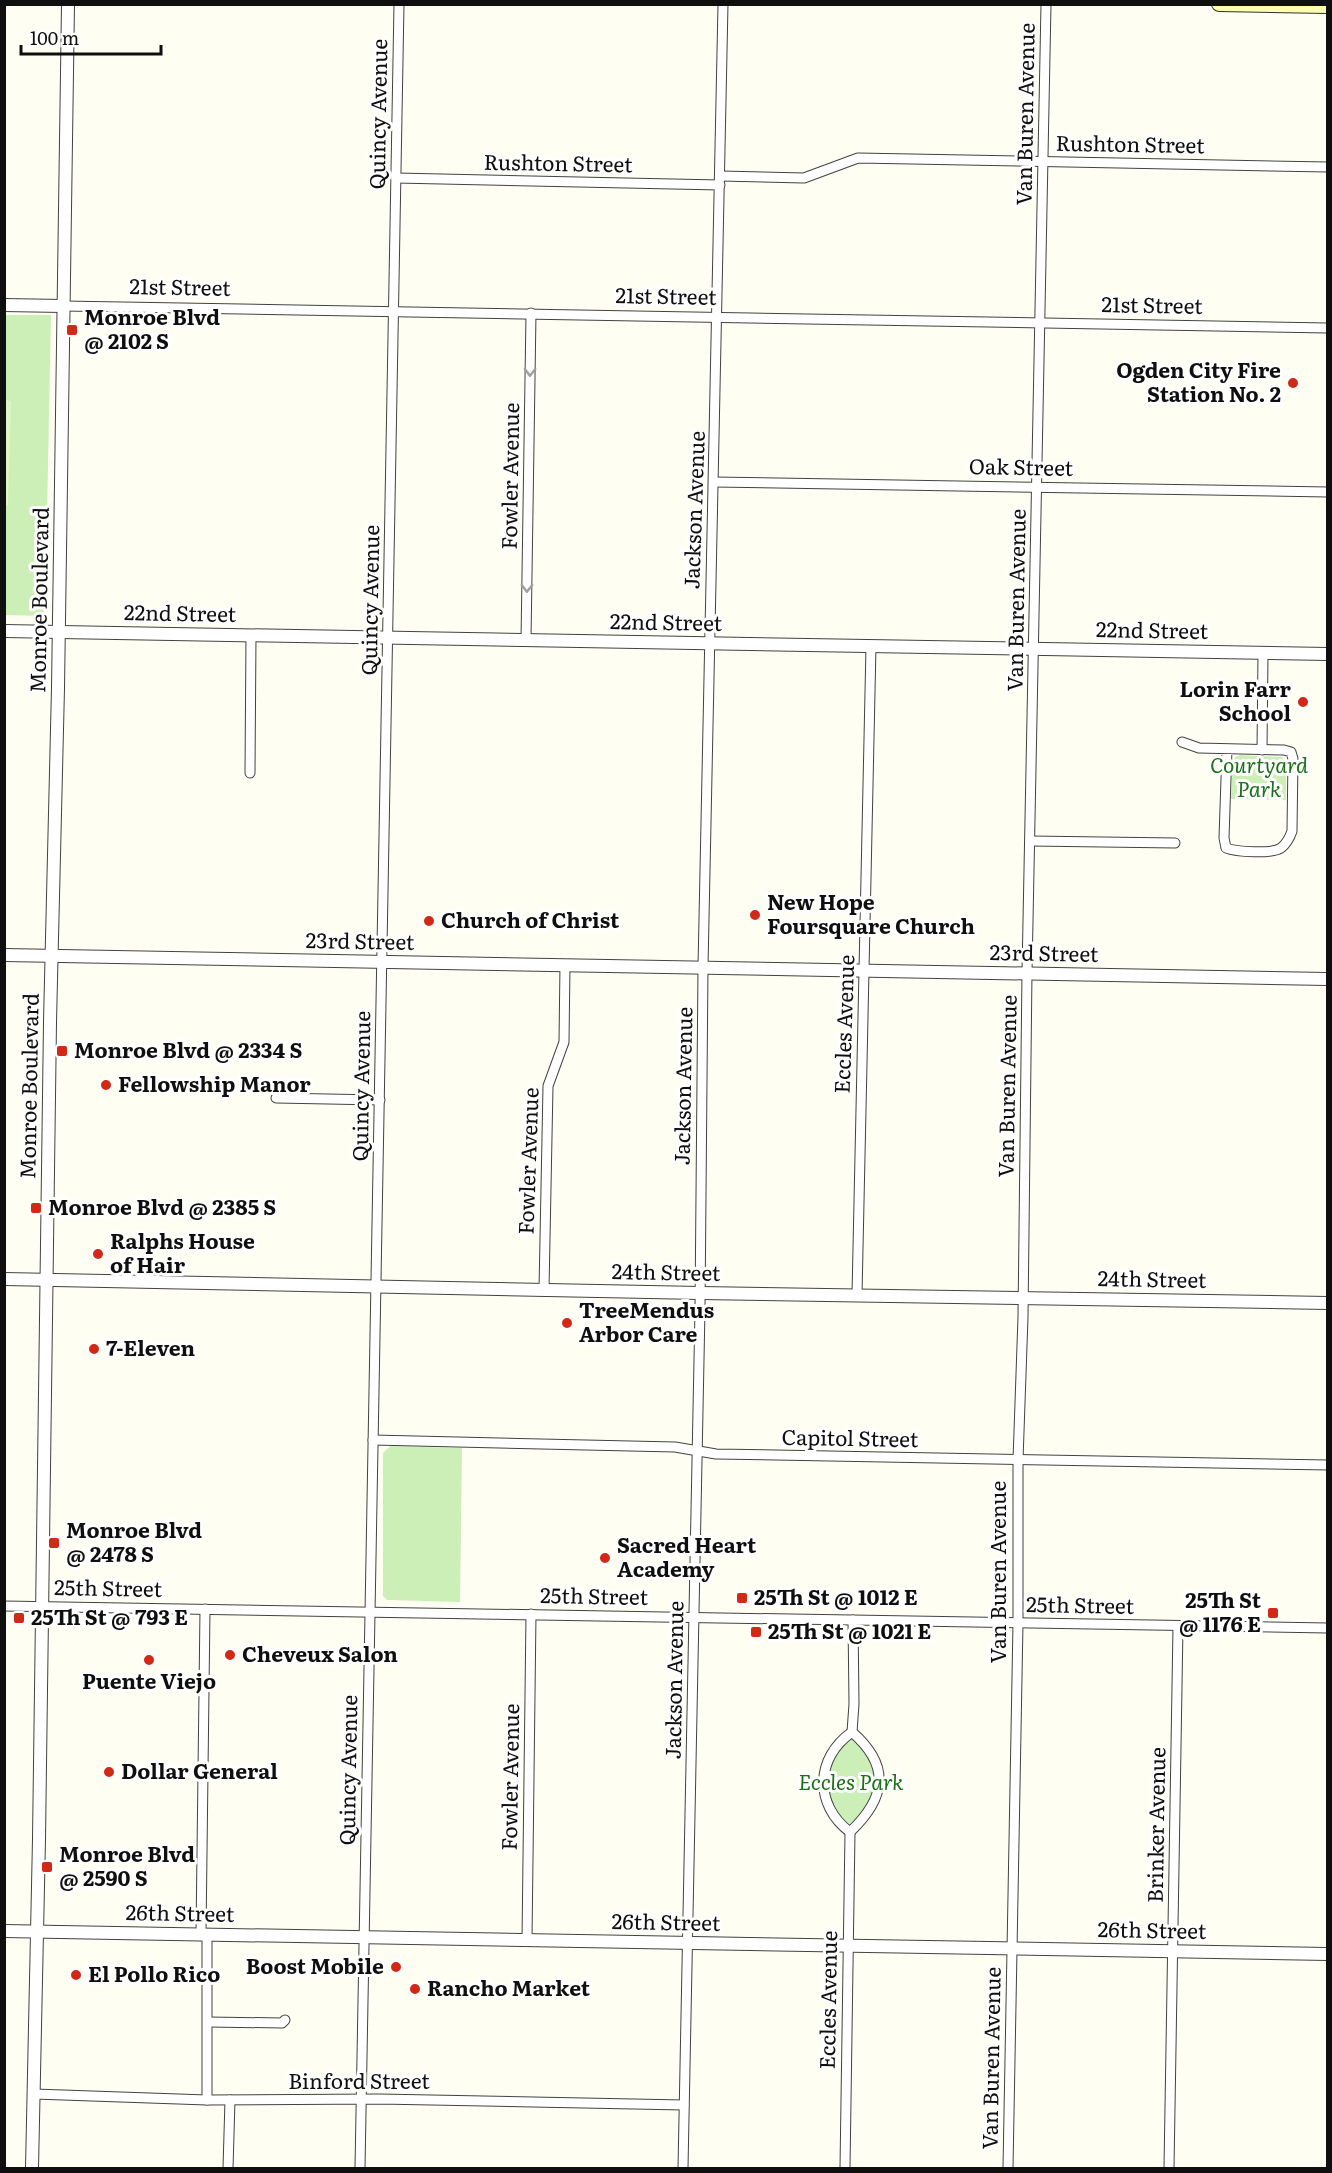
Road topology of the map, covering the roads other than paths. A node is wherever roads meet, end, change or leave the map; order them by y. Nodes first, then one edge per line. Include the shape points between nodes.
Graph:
1 (68, 4) edge
2 (399, 4) edge
3 (723, 4) edge
4 (1046, 4) edge
5 (1219, 4) edge
6 (1328, 6) edge
7 (1043, 161) junction
8 (1328, 167) edge
9 (396, 178) junction
10 (720, 181) junction
11 (4, 305) edge
12 (63, 306) junction
13 (394, 311) junction
14 (531, 313) junction
15 (718, 317) junction
16 (1040, 323) junction
17 (1328, 328) edge
18 (714, 482) junction
19 (1037, 486) junction
20 (1328, 492) edge
21 (4, 631) edge
22 (59, 632) junction
23 (251, 635) junction
24 (388, 638) junction
25 (526, 640) junction
26 (710, 642) junction
27 (872, 646) junction
28 (1035, 649) junction
29 (1263, 653) junction
30 (1328, 654) edge
31 (1182, 742) dead end
32 (1227, 749) junction
33 (1262, 750) junction
34 (250, 773) dead end
35 (1031, 841) junction
36 (1175, 843) dead end
37 (4, 955) edge
38 (52, 956) junction
39 (382, 962) junction
40 (565, 965) junction
41 (703, 967) junction
42 (865, 971) junction
43 (1027, 972) junction
44 (1328, 979) edge
45 (276, 1098) dead end
46 (380, 1100) junction
47 (4, 1279) edge
48 (47, 1280) junction
49 (376, 1286) junction
50 (544, 1290) junction
51 (700, 1293) junction
52 (857, 1295) junction
53 (1023, 1298) junction
54 (1328, 1303) edge
55 (374, 1440) junction
56 (697, 1450) junction
57 (1018, 1460) junction
58 (1328, 1465) edge
59 (4, 1606) edge
60 (42, 1606) junction
61 (205, 1608) junction
62 (370, 1611) junction
63 (531, 1614) junction
64 (694, 1617) junction
65 (853, 1620) junction
66 (1018, 1623) junction
67 (1178, 1626) junction
68 (1328, 1628) edge
69 (852, 1732) junction
70 (850, 1832) junction
71 (4, 1931) edge
72 (35, 1931) junction
73 (204, 1934) junction
74 (363, 1937) junction
75 (526, 1940) junction
76 (687, 1943) junction
77 (848, 1946) junction
78 (1012, 1948) junction
79 (1173, 1951) junction
80 (1328, 1954) edge
81 (285, 2020) dead end
82 (208, 2022) junction
83 (34, 2094) junction
84 (207, 2100) junction
85 (230, 2100) junction
86 (361, 2100) junction
87 (684, 2105) junction
88 (32, 2169) edge
89 (228, 2169) edge
90 (360, 2169) edge
91 (683, 2169) edge
92 (845, 2169) edge
93 (1008, 2169) edge
94 (1169, 2169) edge

1 - 12 street, Monroe Boulevard
2 - 9 street, Quincy Avenue
3 - 10 street, Jackson Avenue
4 - 7 street, Van Buren Avenue
5 - 6 main road
7 - 8 street, Rushton Street
7 - 10 street, Rushton Street via 858,158 804,178
7 - 16 street, Van Buren Avenue
9 - 10 street, Rushton Street
9 - 13 street, Quincy Avenue
10 - 15 street, Jackson Avenue
11 - 12 street, 21st Street
12 - 13 street, 21st Street
12 - 22 street, Monroe Boulevard
13 - 14 street, 21st Street
13 - 24 street, Quincy Avenue
14 - 15 street, 21st Street
14 -> 25 street, Fowler Avenue
15 - 16 street, 21st Street
15 - 18 street, Jackson Avenue
16 - 17 street, 21st Street
16 - 19 street, Van Buren Avenue
18 - 19 street, Oak Street
18 - 26 street, Jackson Avenue
19 - 20 street, Oak Street
19 - 28 street, Van Buren Avenue
21 - 22 street, 22nd Street
22 - 23 street, 22nd Street
22 - 38 street, Monroe Boulevard
23 - 24 street, 22nd Street
23 - 34 street
24 - 25 street, 22nd Street
24 - 39 street, Quincy Avenue
25 - 26 street, 22nd Street
26 - 27 street, 22nd Street
26 - 41 street, Jackson Avenue
27 - 28 street, 22nd Street
27 - 42 street, Eccles Avenue
28 - 29 street, 22nd Street
28 - 35 street, Van Buren Avenue
29 - 30 street, 22nd Street
29 - 33 street
31 - 32 street via 1199,748
32 - 33 street
32 - 33 street via 1224,837 1226,848 1234,851 1280,848 1292,831 1293,755 1288,750
35 - 36 street
35 - 43 street, Van Buren Avenue
37 - 38 street, 23rd Street
38 - 39 street, 23rd Street
38 - 48 street, Monroe Boulevard
39 - 40 street, 23rd Street
39 - 46 street, Quincy Avenue
40 - 41 street, 23rd Street
40 - 50 street, Fowler Avenue via 564,1041 548,1086
41 - 42 street, 23rd Street
41 - 51 street, Jackson Avenue
42 - 43 street, 23rd Street
42 - 52 street, Eccles Avenue
43 - 44 street, 23rd Street
43 - 53 street, Van Buren Avenue
45 - 46 street
46 - 49 street, Quincy Avenue
47 - 48 street, 24th Street
48 - 49 street, 24th Street
48 - 60 street, Monroe Boulevard
49 - 50 street, 24th Street
49 - 55 street, Quincy Avenue
50 - 51 street, 24th Street
51 - 52 street, 24th Street
51 - 56 street, Jackson Avenue
52 - 53 street, 24th Street
53 - 54 street, 24th Street
53 - 57 street, Van Buren Avenue
55 - 56 street, Capitol Street
55 - 62 street, Quincy Avenue
56 - 57 street, Capitol Street via 716,1454
56 - 64 street, Jackson Avenue
57 - 58 street, Capitol Street
57 - 66 street, Van Buren Avenue
59 - 60 street, 25th Street
60 - 61 street, 25th Street
60 - 72 street, Monroe Boulevard
61 - 62 street, 25th Street
61 - 73 street
62 - 63 street, 25th Street
62 - 74 street, Quincy Avenue
63 - 64 street, 25th Street
63 - 75 street, Fowler Avenue
64 - 65 street, 25th Street
64 - 76 street, Jackson Avenue
65 - 66 street, 25th Street
65 - 69 street
66 - 67 street, 25th Street
66 - 78 street, Van Buren Avenue
67 - 68 street, 25th Street
67 - 79 street, Brinker Avenue
69 - 70 street via 831,1755 823,1786 831,1811
69 - 70 street via 875,1758 879,1788 871,1808
70 - 77 street, Eccles Avenue
71 - 72 street, 26th Street
72 - 73 street, 26th Street
72 - 83 street, Monroe Boulevard
73 - 74 street, 26th Street
73 - 82 street
74 - 75 street, 26th Street
74 - 86 street, Quincy Avenue
75 - 76 street, 26th Street
76 - 77 street, 26th Street
76 - 87 street, Jackson Avenue
77 - 78 street, 26th Street
77 - 92 street, Eccles Avenue
78 - 79 street, 26th Street
78 - 93 street, Van Buren Avenue
79 - 80 street, 26th Street
79 - 94 street, Brinker Avenue
81 - 82 street
82 - 84 street
83 - 84 street, Binford Street
83 - 88 street, Monroe Boulevard
84 - 85 street, Binford Street
85 - 86 street, Binford Street
85 - 89 street
86 - 87 street, Binford Street
86 - 90 street, Quincy Avenue
87 - 91 street, Jackson Avenue

